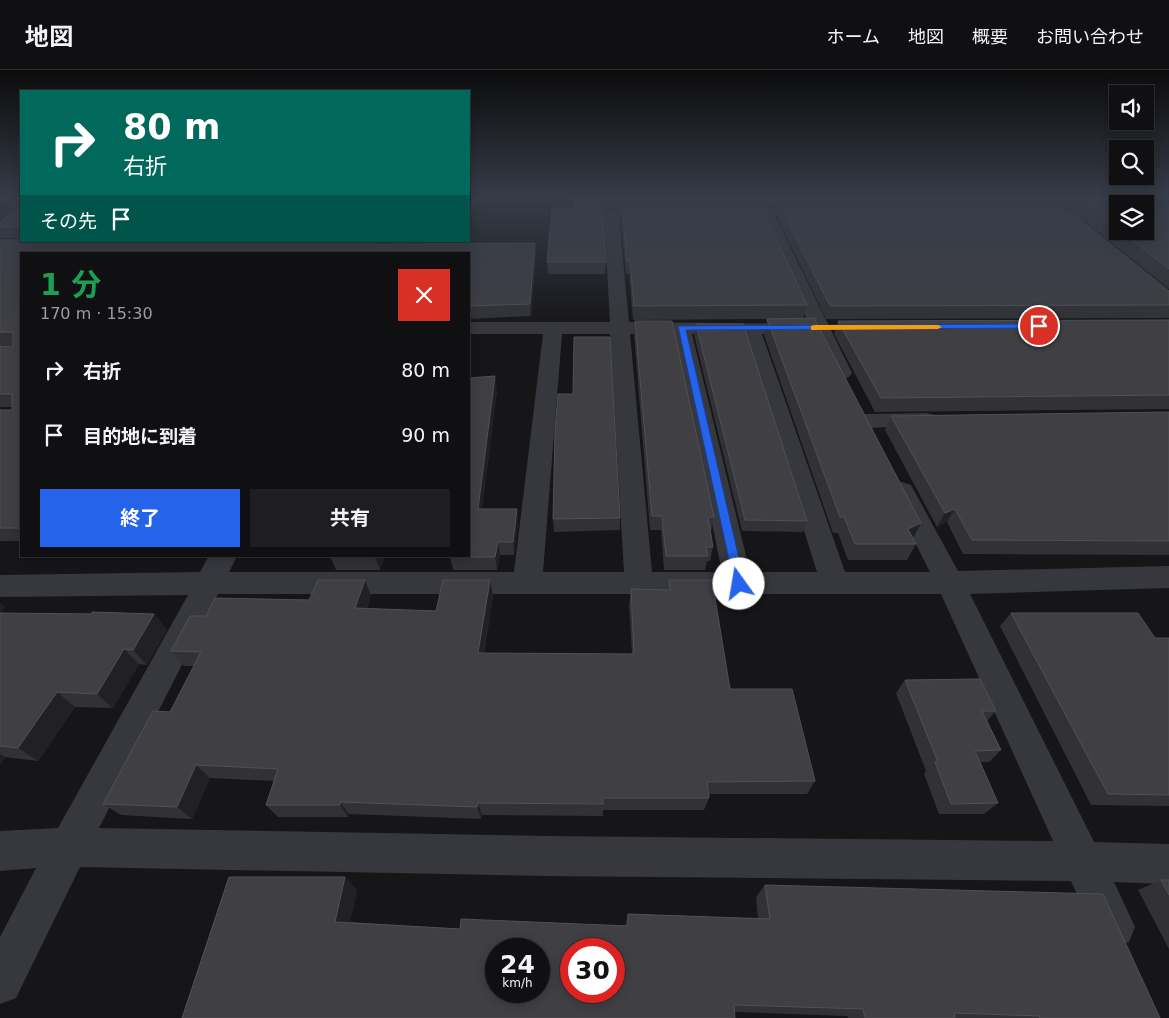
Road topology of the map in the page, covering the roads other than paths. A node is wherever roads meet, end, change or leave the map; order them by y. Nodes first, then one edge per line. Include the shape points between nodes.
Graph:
1 (613, 240) edge
2 (781, 240) edge
3 (432, 242) edge
4 (423, 252) edge
5 (470, 328) edge
6 (553, 328) junction
7 (620, 328) junction
8 (681, 328) junction
9 (750, 328) junction
10 (829, 328) junction
11 (946, 420) edge
12 (866, 421) junction
13 (216, 570) edge
14 (1169, 577) edge
15 (950, 583) junction
16 (527, 584) junction
17 (639, 584) junction
18 (739, 584) junction
19 (835, 584) junction
20 (0, 586) edge
21 (68, 847) junction
22 (0, 851) edge
23 (1082, 861) junction
24 (1169, 864) edge
25 (1125, 948) edge
26 (0, 982) edge

1 - 7 street
2 - 10 street
3 - 4 street
5 - 6 street
6 - 7 street
6 - 16 street
7 - 8 street
7 - 17 street
8 - 9 street
8 - 18 street
9 - 10 street
9 - 19 street
10 - 12 street
11 - 12 street
12 - 15 street
13 - 16 street
13 - 20 street
13 - 21 street
14 - 15 street
15 - 19 street
15 - 23 street
16 - 17 street
17 - 18 street
18 - 19 street
21 - 22 street
21 - 23 street via 538,856
21 - 26 street
23 - 24 street
23 - 25 street

